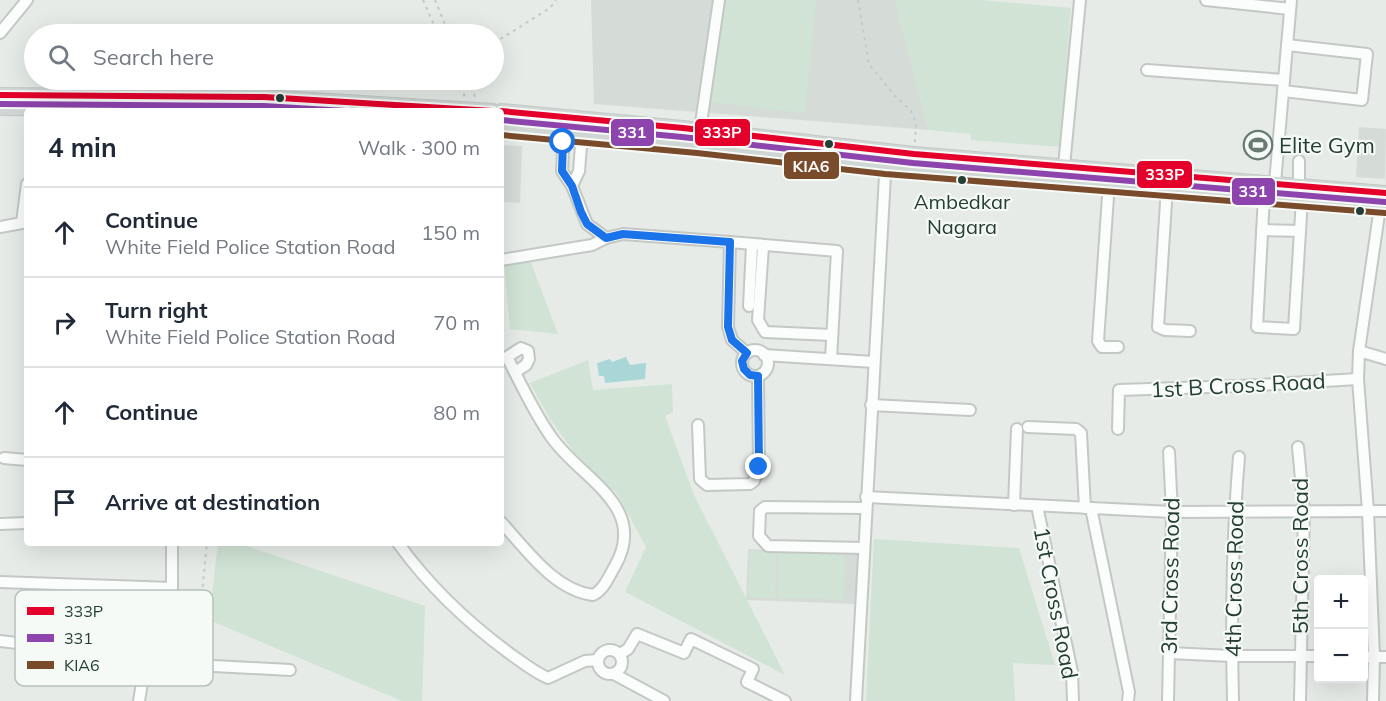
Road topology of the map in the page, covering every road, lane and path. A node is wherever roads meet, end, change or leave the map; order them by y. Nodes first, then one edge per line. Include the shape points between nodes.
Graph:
1 (27, 0) edge
2 (423, 0) edge
3 (435, 0) edge
4 (556, 0) edge
5 (719, 0) edge
6 (858, 0) edge
7 (1080, 0) edge
8 (1206, 0) edge
9 (1291, 4) edge
10 (434, 24) edge
11 (445, 24) edge
12 (0, 33) edge
13 (504, 36) edge
14 (1287, 45) junction
15 (1147, 70) dead end
16 (1284, 85) junction
17 (464, 90) edge
18 (470, 90) edge
19 (0, 95) edge
20 (0, 108) edge
21 (404, 108) edge
22 (474, 108) edge
23 (475, 108) edge
24 (24, 109) edge
25 (504, 111) edge
26 (504, 126) edge
27 (564, 131) junction
28 (582, 133) junction
29 (699, 137) junction
30 (886, 151) junction
31 (914, 153) junction
32 (1299, 161) dead end
33 (886, 165) junction
34 (1064, 166) junction
35 (1109, 182) junction
36 (1275, 183) junction
37 (572, 186) junction
38 (1167, 187) junction
39 (1300, 192) junction
40 (1264, 196) junction
41 (1385, 199) edge
42 (24, 207) edge
43 (0, 227) edge
44 (1262, 230) junction
45 (1300, 231) junction
46 (606, 238) junction
47 (730, 242) junction
48 (758, 245) junction
49 (504, 260) edge
50 (749, 306) dead end
51 (1190, 331) dead end
52 (832, 335) junction
53 (1118, 347) dead end
54 (1359, 351) junction
55 (747, 353) junction
56 (764, 355) junction
57 (831, 359) junction
58 (1386, 359) edge
59 (874, 362) junction
60 (515, 372) dead end
61 (758, 376) junction
62 (1358, 379) junction
63 (871, 405) junction
64 (970, 410) dead end
65 (698, 425) dead end
66 (1119, 429) dead end
67 (1298, 447) dead end
68 (1169, 452) dead end
69 (1239, 457) dead end
70 (4, 458) dead end
71 (24, 459) edge
72 (866, 502) junction
73 (1014, 505) junction
74 (1037, 506) junction
75 (1088, 508) junction
76 (1304, 511) junction
77 (1172, 512) junction
78 (1234, 512) junction
79 (1368, 512) junction
80 (1386, 512) edge
81 (24, 523) edge
82 (0, 524) edge
83 (504, 525) edge
84 (172, 546) edge
85 (207, 546) edge
86 (400, 546) edge
87 (864, 548) junction
88 (0, 582) edge
89 (202, 590) edge
90 (0, 641) edge
91 (15, 643) edge
92 (1169, 652) junction
93 (620, 654) junction
94 (1300, 655) junction
95 (1232, 656) junction
96 (1314, 656) edge
97 (1369, 657) edge
98 (1386, 657) edge
99 (598, 660) junction
100 (213, 666) edge
101 (290, 670) dead end
102 (614, 674) junction
103 (142, 686) edge
104 (642, 696) edge
105 (139, 701) edge
106 (664, 701) edge
107 (785, 701) edge
108 (856, 701) edge
109 (1073, 701) edge
110 (1128, 701) edge
111 (1168, 701) edge
112 (1233, 701) edge
113 (1300, 701) edge
114 (1373, 701) edge

1 - 12 street
2 - 10 path
3 - 11 path
4 - 13 path via 550,8
5 - 29 street
6 - 31 path via 869,64 911,111 916,123
7 - 34 street
8 - 9 street
9 - 14 street
14 - 16 street
14 - 16 street via 1367,54 1362,100
15 - 16 street
16 - 36 street
17 - 22 path
18 - 23 path
19 - 21 main road via 264,97
20 - 24 main road
25 - 29 main road
26 - 27 main road
27 - 28 main road
27 - 37 street via 562,171
28 - 29 main road
28 - 37 street via 579,171
29 - 30 main road
29 - 33 main road
30 - 31 main road
30 - 33 street
31 - 34 main road
32 - 39 street
33 - 35 main road
33 - 59 street
34 - 36 main road
35 - 38 main road
35 - 53 street via 1098,341 1102,347
36 - 39 main road
37 - 46 street via 587,224
38 - 40 main road
38 - 51 street via 1158,327
39 - 40 main road
39 - 41 main road
39 - 45 street
40 - 44 street
41 - 54 street via 1379,214
42 - 43 street via 22,223
44 - 45 street
44 - 45 street via 1257,327 1294,329
46 - 47 street via 623,234
46 - 49 street via 592,245
47 - 48 street
47 - 55 street via 728,327 732,340
48 - 50 street
48 - 52 street via 758,320 765,332
48 - 52 street via 837,251
52 - 57 street
54 - 58 street
54 - 62 street
55 - 56 street via 754,350
55 - 61 street via 742,361 744,369
56 - 57 street
56 - 61 street via 767,367
57 - 59 street
59 - 63 street
60 - 83 street via 552,437 619,509 624,524 621,553 603,587 593,595 582,593 540,564
61 - 65 street via 759,467 754,481 707,485 700,479
62 - 66 street, 1st B Cross Road via 1119,390
62 - 79 street
63 - 64 street
63 - 72 street
67 - 76 street, 5th Cross Road
68 - 77 street, 3rd Cross Road
69 - 78 street, 4th Cross Road
70 - 71 street
72 - 73 street
72 - 87 street
72 - 87 street via 765,507 760,511 759,536 768,546
73 - 74 street
73 - 75 street via 1022,428 1076,429 1081,433
74 - 75 street
74 - 109 street, 1st Cross Road via 1072,672
75 - 77 street
75 - 110 street
76 - 78 street
76 - 79 street
76 - 94 street, 5th Cross Road
77 - 78 street
77 - 92 street, 3rd Cross Road
78 - 95 street, 4th Cross Road
79 - 80 street
79 - 97 street
81 - 82 street
84 - 88 street via 172,588
85 - 89 path
86 - 99 street via 453,606 536,673 548,678
87 - 108 street
90 - 91 street
92 - 95 street
92 - 111 street, 3rd Cross Road
93 - 99 street via 609,650
93 - 102 street via 622,665
93 - 107 street via 637,634 684,653 691,639 753,669 747,682
94 - 95 street
94 - 96 street
94 - 113 street, 5th Cross Road
95 - 112 street, 4th Cross Road
97 - 98 street
97 - 114 street
99 - 102 street via 602,671
100 - 101 street
102 - 104 street
103 - 105 street
104 - 106 street

